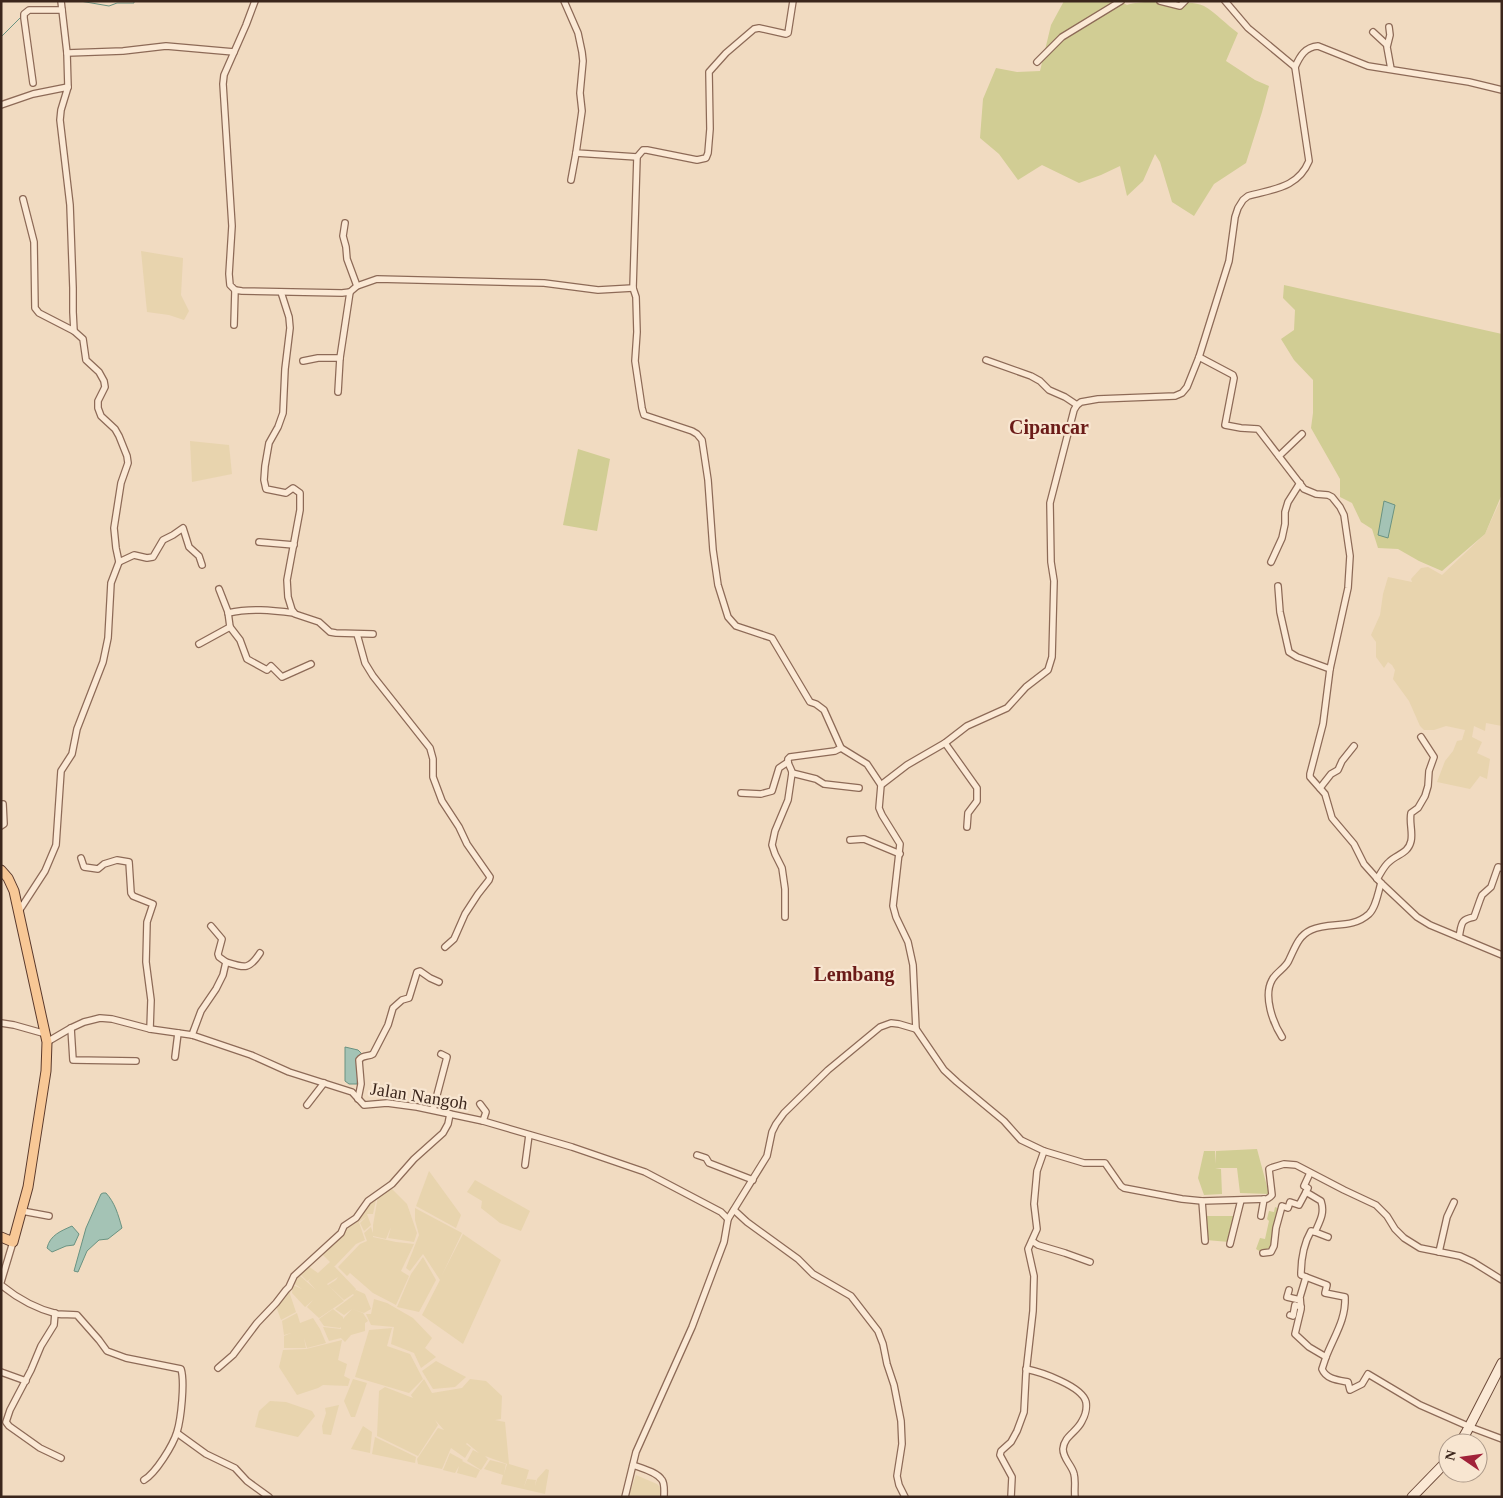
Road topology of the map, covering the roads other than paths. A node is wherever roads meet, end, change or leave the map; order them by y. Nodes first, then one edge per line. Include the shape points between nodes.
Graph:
1 (255, 1) edge
2 (564, 1) edge
3 (793, 1) edge
4 (1121, 1) edge
5 (1160, 1) edge
6 (1185, 1) edge
7 (1225, 1) edge
8 (61, 6) edge
9 (1389, 27) dead end
10 (1373, 32) dead end
11 (1387, 45) junction
12 (234, 52) junction
13 (67, 53) junction
14 (1037, 62) dead end
15 (1295, 67) junction
16 (1391, 69) junction
17 (33, 83) dead end
18 (68, 87) junction
19 (1502, 90) edge
20 (1, 105) edge
21 (576, 153) junction
22 (637, 157) junction
23 (571, 180) dead end
24 (23, 199) dead end
25 (345, 223) dead end
26 (357, 286) junction
27 (633, 288) junction
28 (235, 290) junction
29 (281, 292) junction
30 (350, 292) junction
31 (234, 325) dead end
32 (74, 331) junction
33 (1199, 357) junction
34 (340, 358) junction
35 (986, 360) dead end
36 (303, 361) dead end
37 (338, 392) dead end
38 (1077, 405) junction
39 (1302, 434) dead end
40 (1279, 456) junction
41 (1300, 483) junction
42 (260, 542) dead end
43 (294, 545) junction
44 (119, 562) junction
45 (1271, 562) dead end
46 (202, 565) dead end
47 (1278, 586) dead end
48 (219, 589) dead end
49 (294, 613) junction
50 (228, 614) junction
51 (230, 627) junction
52 (357, 634) junction
53 (373, 634) dead end
54 (199, 644) dead end
55 (312, 664) dead end
56 (1330, 669) junction
57 (1421, 737) dead end
58 (945, 743) junction
59 (1354, 746) dead end
60 (841, 748) junction
61 (788, 762) junction
62 (792, 773) junction
63 (881, 785) junction
64 (859, 788) dead end
65 (1320, 788) junction
66 (741, 793) dead end
67 (3, 804) dead end
68 (1, 826) edge
69 (967, 827) dead end
70 (850, 840) dead end
71 (900, 854) junction
72 (81, 858) dead end
73 (1502, 868) edge
74 (1, 870) edge
75 (1379, 881) junction
76 (19, 911) junction
77 (785, 917) dead end
78 (211, 926) dead end
79 (1459, 937) junction
80 (444, 947) dead end
81 (260, 953) dead end
82 (1502, 955) edge
83 (226, 962) junction
84 (439, 982) dead end
85 (1, 1023) edge
86 (71, 1028) junction
87 (150, 1029) junction
88 (916, 1029) junction
89 (178, 1033) junction
90 (192, 1035) junction
91 (47, 1038) junction
92 (1282, 1038) dead end
93 (441, 1054) dead end
94 (175, 1057) dead end
95 (136, 1061) dead end
96 (324, 1083) junction
97 (358, 1099) junction
98 (480, 1104) dead end
99 (307, 1105) dead end
100 (433, 1110) junction
101 (450, 1114) junction
102 (483, 1121) junction
103 (529, 1135) junction
104 (1044, 1151) junction
105 (697, 1155) dead end
106 (525, 1165) dead end
107 (1310, 1173) junction
108 (753, 1180) junction
109 (1306, 1192) junction
110 (1202, 1200) junction
111 (1241, 1200) junction
112 (1264, 1200) junction
113 (1454, 1202) dead end
114 (734, 1210) junction
115 (22, 1211) junction
116 (49, 1216) dead end
117 (1261, 1216) dead end
118 (728, 1219) junction
119 (1315, 1232) junction
120 (1, 1237) edge
121 (1328, 1238) dead end
122 (1032, 1241) junction
123 (1205, 1241) dead end
124 (13, 1242) junction
125 (1230, 1244) dead end
126 (1439, 1252) junction
127 (1263, 1253) dead end
128 (1090, 1262) dead end
129 (1306, 1277) junction
130 (1502, 1280) edge
131 (1, 1283) edge
132 (1288, 1290) dead end
133 (1301, 1303) junction
134 (55, 1313) junction
135 (1290, 1315) dead end
136 (1289, 1332) dead end
137 (1296, 1334) junction
138 (1326, 1358) junction
139 (1502, 1363) edge
140 (218, 1368) dead end
141 (1026, 1369) junction
142 (1, 1372) edge
143 (26, 1382) junction
144 (1470, 1427) junction
145 (177, 1433) junction
146 (1466, 1433) edge
147 (1502, 1439) edge
148 (61, 1458) dead end
149 (633, 1465) junction
150 (1438, 1470) edge
151 (144, 1480) dead end
152 (269, 1497) edge
153 (625, 1497) edge
154 (664, 1497) edge
155 (905, 1497) edge
156 (1011, 1497) edge
157 (1075, 1497) edge
158 (1412, 1497) edge

1 - 12 street
2 - 21 street via 578,33 583,62 582,111
3 - 22 street via 786,34 759,28 754,30 709,72 710,130 706,158 697,160 647,150
4 - 14 street via 1062,38
5 - 6 street via 1180,6
7 - 15 street via 1248,28
8 - 13 street
8 - 17 street via 29,10 24,14
9 - 11 street
10 - 11 street
11 - 16 street
12 - 13 street via 166,46
12 - 28 street via 223,84 232,226 229,274 230,286
13 - 18 street
15 - 16 street via 1306,50 1318,46 1368,66
15 - 33 street via 1309,161 1298,179 1248,196 1238,208 1230,261
16 - 19 street
18 - 20 street
18 - 32 street via 60,120 72,228
21 - 22 street
21 - 23 street
22 - 27 street
24 - 32 street via 34,242 35,308
25 - 26 street via 343,236 347,259
26 - 27 street via 377,280 544,283 598,290
26 - 30 street
27 - 60 street via 637,332 635,361 643,413 648,418 692,431 702,440 718,585 728,617 736,626 772,638 806,697 824,710
28 - 29 street
28 - 31 street
29 - 30 street
29 - 43 street via 290,328 283,413 269,443 264,480 266,489 286,494 293,488 300,493
30 - 34 street
32 - 44 street via 83,339 86,360 104,381 105,387 98,401 101,416 115,429 127,456 114,528
33 - 38 street via 1187,387 1175,396 1098,399
33 - 40 street via 1234,378 1225,425 1258,429
34 - 36 street
34 - 37 street
35 - 38 street via 1031,376
38 - 58 street via 1050,503 1054,580 1052,657 1048,670 1007,708 974,722
39 - 40 street
40 - 41 street
41 - 45 street via 1288,502 1282,538
41 - 56 street via 1309,492 1332,497 1344,515 1347,533 1350,556 1348,588
42 - 43 street
43 - 49 street via 287,580 288,597
44 - 46 street via 134,555 152,557 163,540 183,528 189,547 199,556
44 - 76 street via 111,583 108,638 103,662 77,729 72,754 61,771 56,845 45,871
47 - 56 street via 1289,652
48 - 50 street
49 - 50 street via 241,610
49 - 52 street via 319,622 330,632
50 - 51 street
51 - 54 street
51 - 55 street via 240,640 247,659 267,670 271,666 282,677
52 - 53 street
52 - 80 street via 365,663 373,676 430,748 433,777 442,801 490,876 465,914 454,939
56 - 65 street via 1323,724 1310,774
57 - 75 street via 1434,757 1427,791 1418,808 1411,812 1412,838 1409,846 1387,863
58 - 63 street
58 - 69 street via 977,788 978,801 968,814
59 - 65 street via 1338,770
60 - 61 street via 790,757
60 - 63 street via 867,764
61 - 62 street
61 - 66 street via 778,768 772,790 761,794
62 - 64 street via 824,784
62 - 77 street via 788,800 772,845 782,868
63 - 71 street via 880,808 898,841
65 - 75 street via 1332,818
67 - 68 street via 4,824
70 - 71 street via 864,839
71 - 88 street via 893,906 908,942 913,966
72 - 87 street via 84,867 96,869 117,860 129,862 131,893 152,904 147,922 146,954 151,1000
73 - 79 street via 1498,867 1491,888 1482,894 1474,917 1462,922
74 - 76 main road via 11,883
75 - 79 street via 1416,917
75 - 92 street via 1374,908 1369,914 1354,924 1310,930 1294,946 1289,961 1272,978 1270,1010
76 - 91 main road
78 - 83 street via 222,938 218,954
79 - 82 street
81 - 83 street via 248,966
83 - 90 street via 223,975 201,1011
84 - 97 street via 417,972 410,996 393,1008 373,1054 359,1060
85 - 91 street
86 - 87 street, Jalan Nangoh via 104,1018
86 - 91 street, Jalan Nangoh
86 - 95 street via 73,1060
87 - 89 street, Jalan Nangoh
88 - 104 street via 944,1070 1004,1121 1021,1140
88 - 108 street via 891,1023 880,1027 828,1070 776,1124 767,1156
89 - 90 street, Jalan Nangoh
89 - 94 street
90 - 96 street, Jalan Nangoh
91 - 115 main road via 46,1066
93 - 100 street via 447,1057
96 - 97 street, Jalan Nangoh via 352,1092
96 - 99 street
97 - 100 street, Jalan Nangoh via 364,1105 387,1103
98 - 102 street via 486,1112
100 - 101 street, Jalan Nangoh
101 - 102 street, Jalan Nangoh
101 - 140 street via 443,1133 392,1184 368,1201 356,1218 294,1276 290,1287 233,1356
102 - 103 street, Jalan Nangoh
103 - 106 street
103 - 118 street, Jalan Nangoh via 645,1172 722,1212
104 - 110 street via 1084,1163 1104,1163 1121,1186 1128,1189
104 - 122 street via 1034,1204 1037,1230
105 - 108 street
107 - 109 street via 1304,1186 1308,1188
107 - 112 street via 1292,1164 1271,1168 1272,1194
107 - 126 street via 1376,1205 1404,1238 1420,1248
108 - 114 street
109 - 119 street via 1321,1201 1323,1208
109 - 127 street via 1299,1206 1290,1202 1288,1208 1282,1206 1274,1246 1271,1252
110 - 111 street
110 - 123 street
111 - 112 street
111 - 125 street
112 - 117 street
113 - 126 street
114 - 118 street
114 - 155 street via 813,1274 851,1296 878,1331 901,1421 898,1476
115 - 116 street
115 - 124 main road
118 - 149 street via 724,1242 706,1290
119 - 121 street
119 - 129 street via 1311,1232 1307,1239 1301,1258 1301,1275
120 - 124 main road
122 - 128 street
122 - 141 street via 1028,1250 1034,1271 1033,1311
124 - 131 street
126 - 130 street via 1460,1256
129 - 133 street
129 - 138 street via 1328,1286 1325,1293 1345,1297 1343,1321
131 - 134 street via 38,1308
132 - 133 street via 1287,1297
133 - 135 street via 1295,1305 1293,1316
133 - 137 street
134 - 143 street via 54,1325
134 - 145 street via 77,1316 107,1352 181,1369
136 - 137 street
137 - 138 street
138 - 144 street via 1322,1369 1324,1375 1348,1382 1350,1390 1362,1384 1368,1374 1420,1405
139 - 144 street
141 - 156 street via 1022,1421 1011,1442 1000,1453 1012,1477
141 - 157 street via 1056,1379 1086,1401 1082,1421 1068,1436 1063,1451 1074,1472
142 - 143 street
143 - 148 street via 10,1410 7,1424 40,1448
144 - 146 street
144 - 147 street
145 - 151 street via 162,1460
145 - 152 street via 206,1454 235,1468
149 - 153 street
149 - 154 street via 662,1479
150 - 158 street

